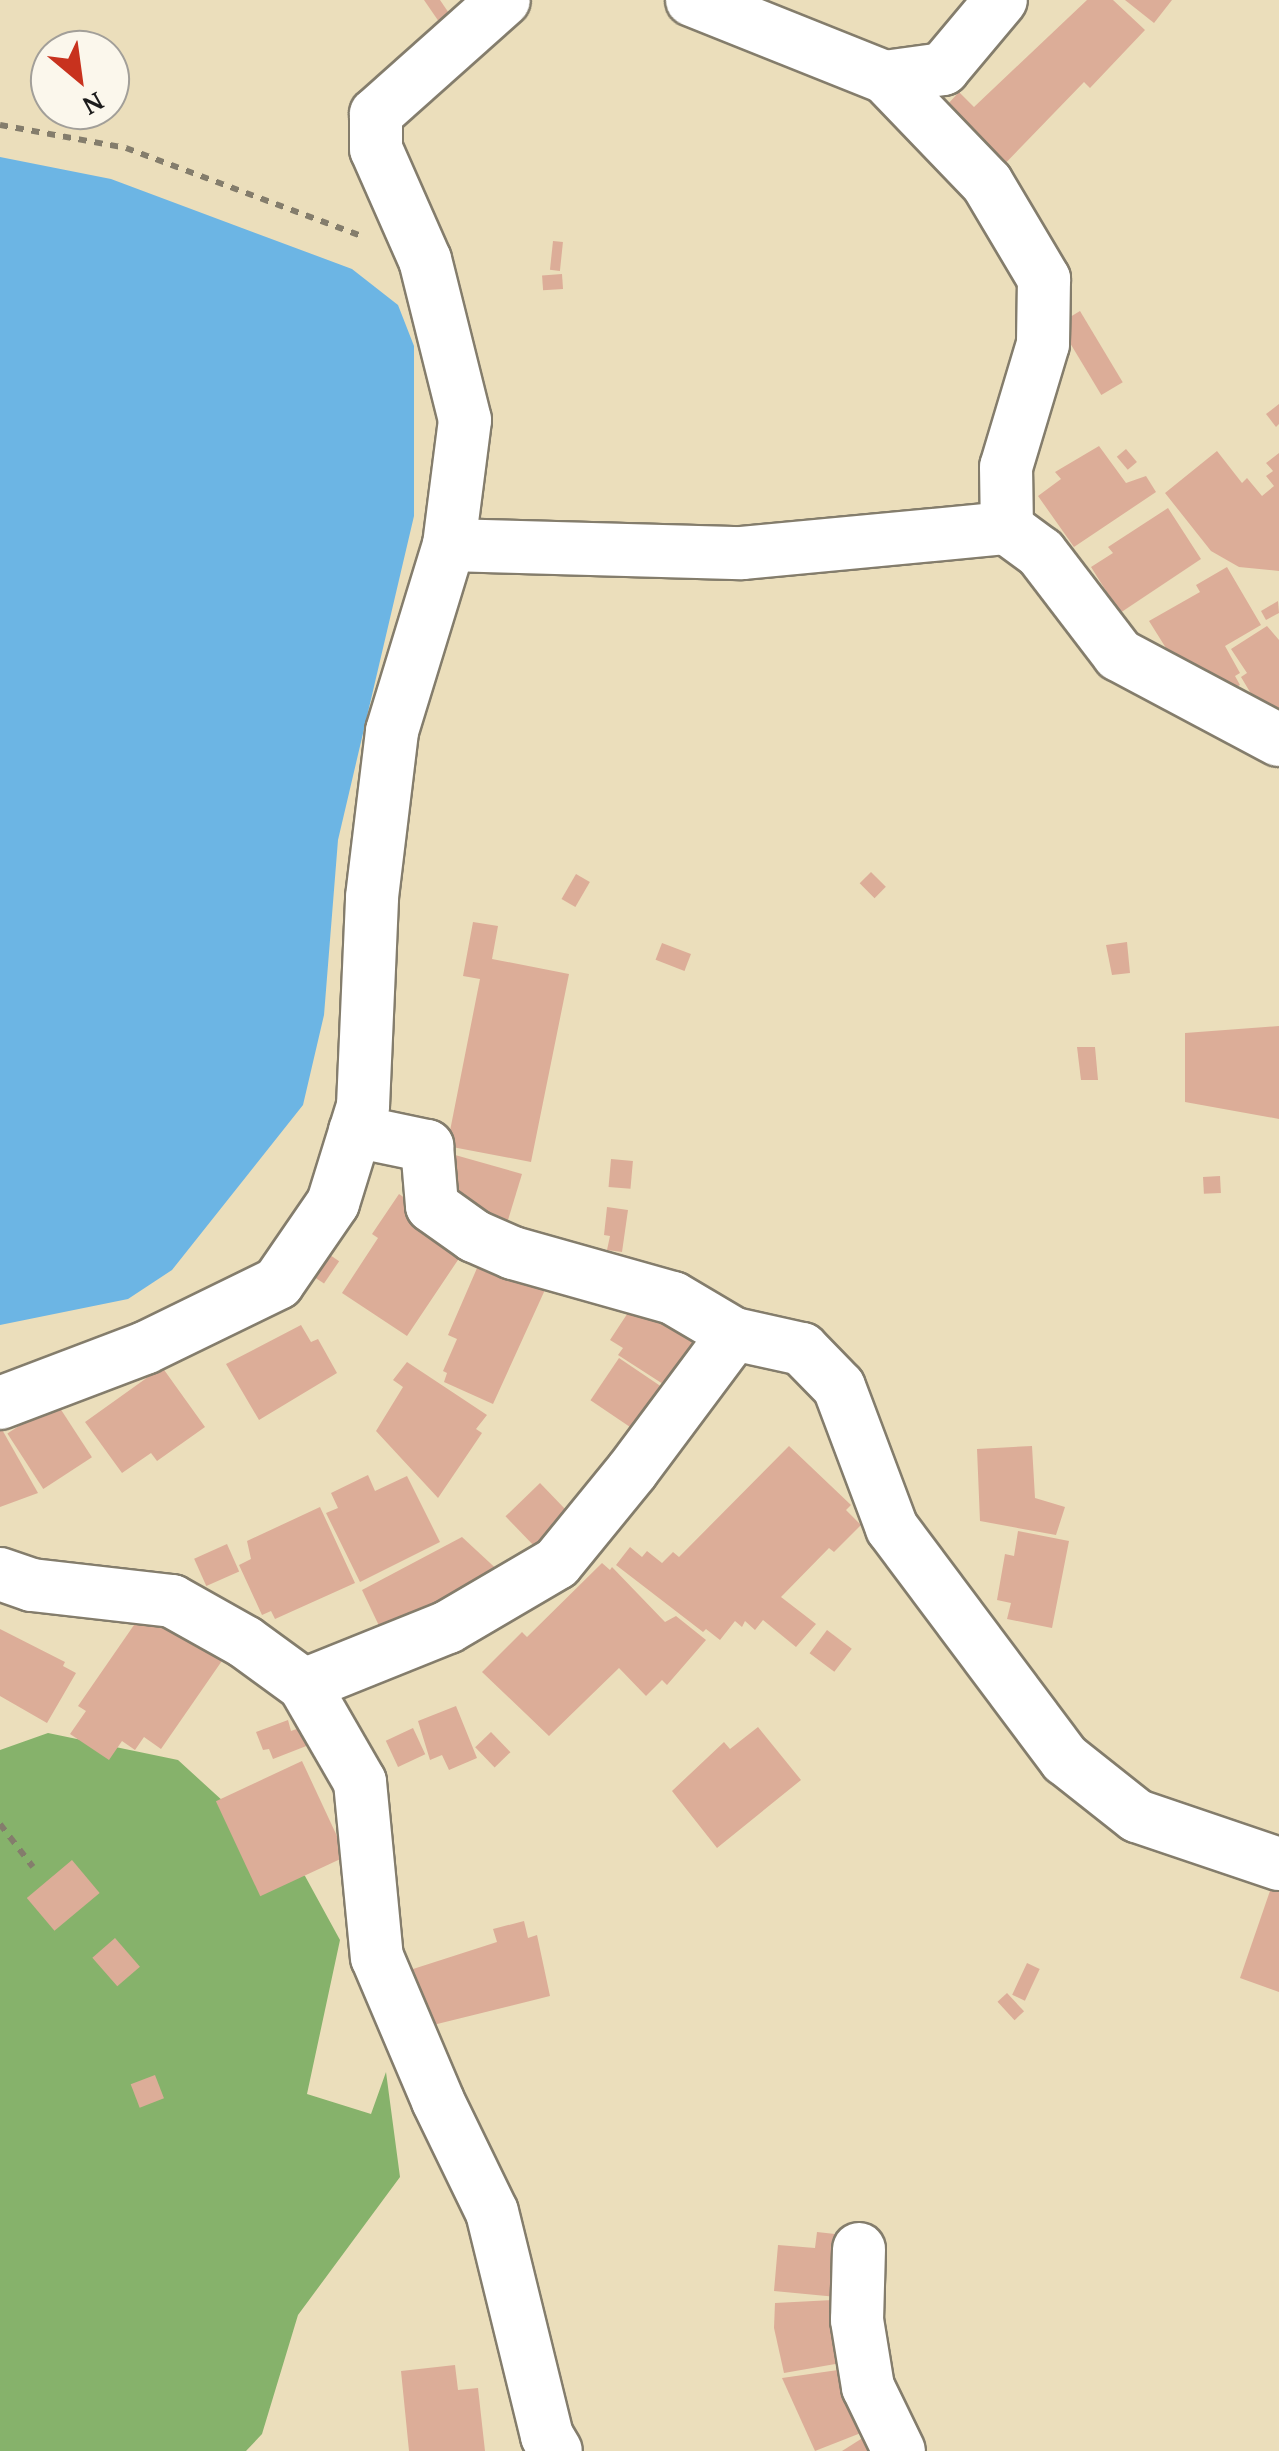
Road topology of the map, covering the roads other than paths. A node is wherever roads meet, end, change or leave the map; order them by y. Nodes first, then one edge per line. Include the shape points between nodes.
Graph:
1 (504, 0) edge
2 (692, 0) edge
3 (1001, 0) edge
4 (885, 76) junction
5 (1008, 528) junction
6 (449, 544) junction
7 (1279, 740) edge
8 (356, 1131) junction
9 (734, 1334) junction
10 (0, 1403) edge
11 (0, 1574) edge
12 (304, 1685) junction
13 (1279, 1864) edge
14 (859, 2249) dead end
15 (556, 2451) edge
16 (899, 2451) edge

1 - 6 street via 376,114 376,149 425,260 464,420
2 - 4 street
3 - 4 street via 943,69
4 - 5 street via 986,183 1044,279 1043,344 1006,467
5 - 6 street via 742,553
5 - 7 street via 1041,552 1119,655
6 - 8 street via 392,732 372,897 363,1106
8 - 9 street via 427,1146 432,1206 474,1236 673,1298
8 - 10 street via 333,1203 278,1283 145,1348
9 - 12 street via 557,1563 448,1627
9 - 13 street via 802,1349 839,1387 892,1528 1064,1760 1137,1816
11 - 12 street via 32,1585 172,1601
12 - 15 street via 360,1782 377,1958 492,2212
14 - 16 street via 857,2320 868,2387

